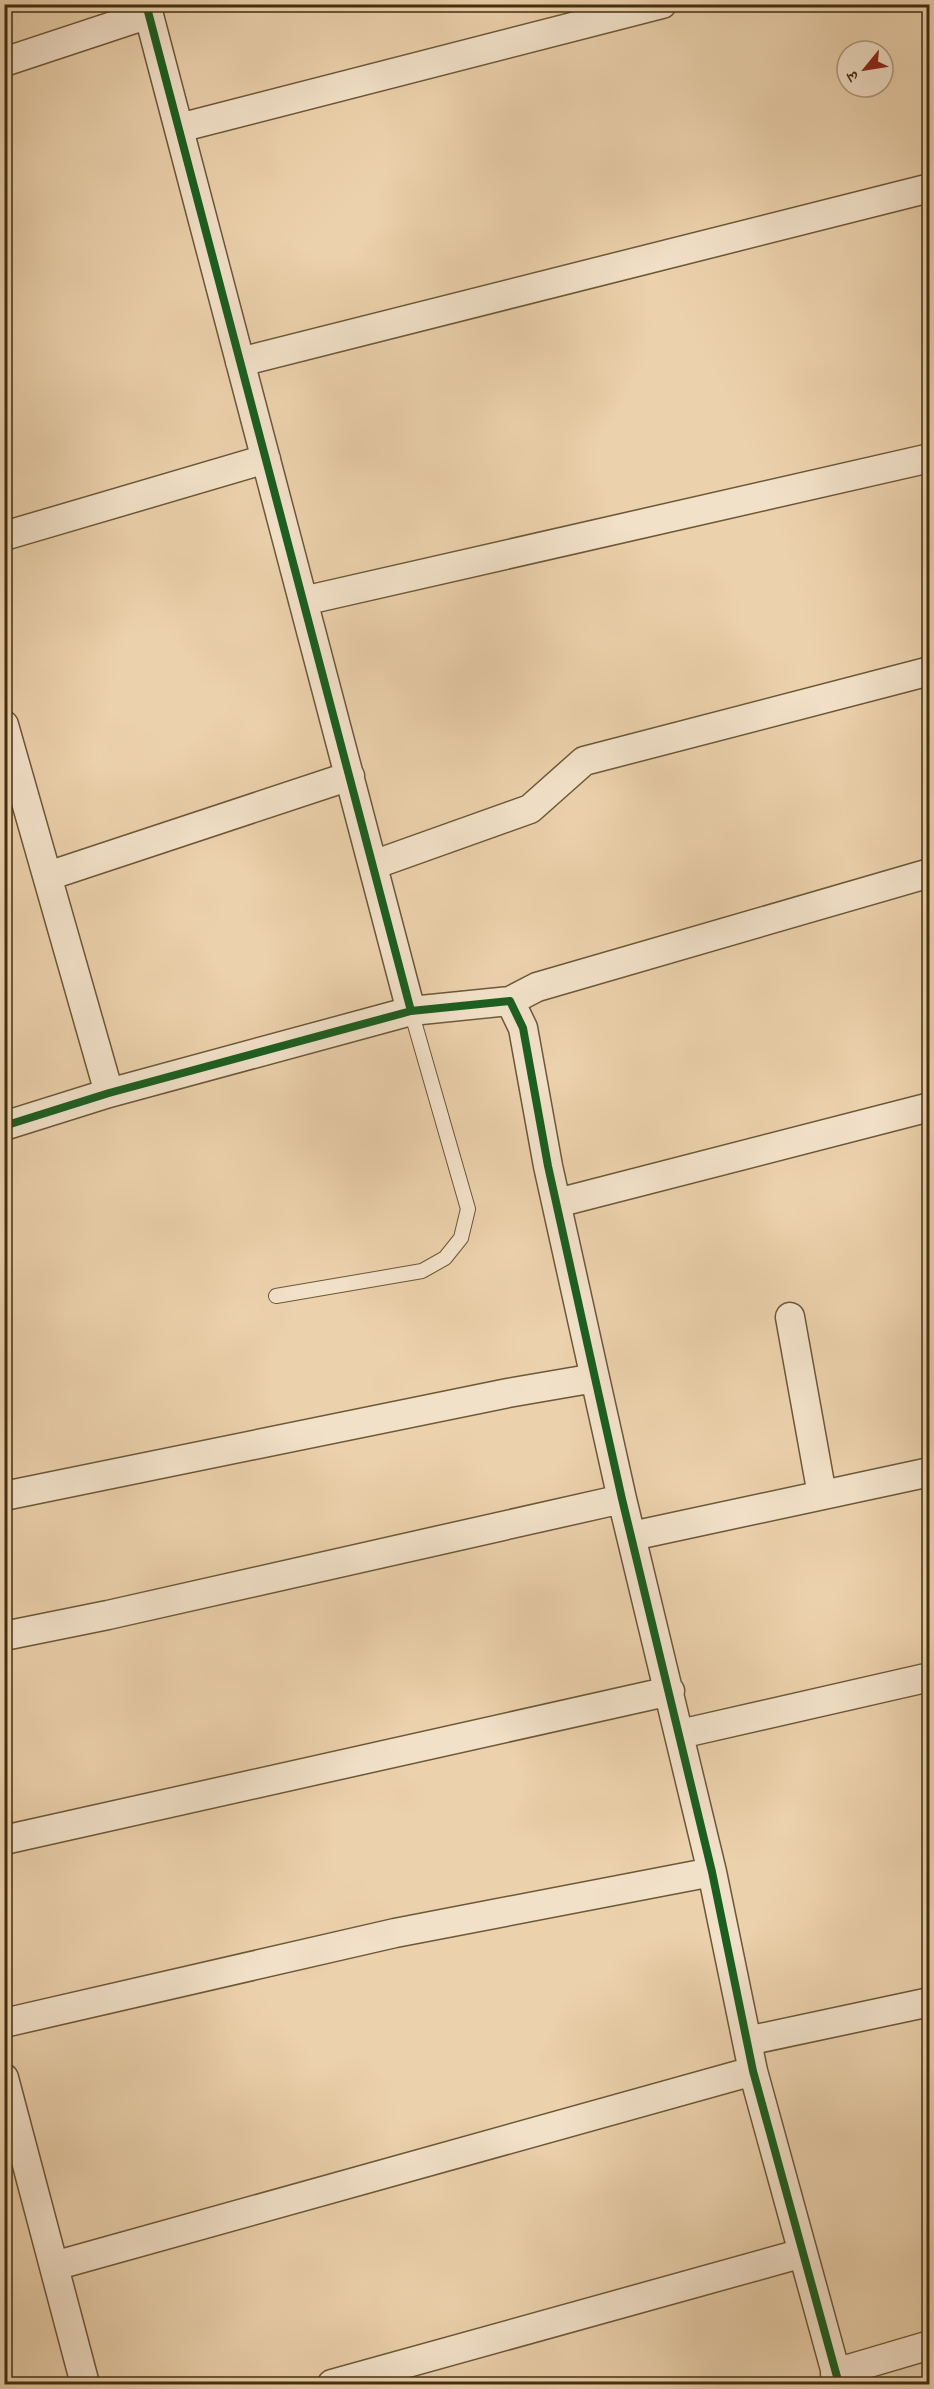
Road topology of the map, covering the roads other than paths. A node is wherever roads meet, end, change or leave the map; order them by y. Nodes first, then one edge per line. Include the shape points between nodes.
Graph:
1 (662, 4) edge
2 (147, 9) edge
3 (4, 62) edge
4 (179, 128) junction
5 (930, 188) edge
6 (240, 362) junction
7 (930, 458) edge
8 (266, 459) junction
9 (4, 536) edge
10 (303, 601) junction
11 (930, 671) edge
12 (4, 725) edge
13 (350, 776) junction
14 (373, 865) junction
15 (930, 873) edge
16 (48, 876) junction
17 (510, 1001) junction
18 (411, 1011) junction
19 (109, 1093) junction
20 (930, 1107) edge
21 (4, 1126) edge
22 (557, 1203) junction
23 (276, 1296) dead end
24 (790, 1317) dead end
25 (595, 1378) junction
26 (930, 1472) edge
27 (822, 1495) junction
28 (4, 1496) edge
29 (622, 1499) junction
30 (632, 1536) junction
31 (4, 1635) edge
32 (930, 1677) edge
33 (670, 1691) junction
34 (680, 1734) junction
35 (4, 1840) edge
36 (712, 1872) junction
37 (930, 2002) edge
38 (4, 2023) edge
39 (747, 2041) junction
40 (753, 2071) junction
41 (4, 2078) edge
42 (803, 2253) junction
43 (54, 2266) junction
44 (930, 2345) edge
45 (837, 2379) edge
46 (86, 2385) edge
47 (332, 2385) edge

1 - 4 street
2 - 3 street
2 - 4 street
4 - 6 street
5 - 6 street
6 - 8 street
7 - 10 street
8 - 9 street
8 - 10 street
10 - 13 street
11 - 14 street via 584,761 530,809
12 - 16 street
13 - 14 street
13 - 16 street
14 - 18 street
15 - 17 street via 537,987
16 - 19 street
17 - 18 street
17 - 22 street via 523,1028
18 - 19 street
18 - 23 lane via 468,1209 461,1238 445,1258 422,1271
19 - 21 street
20 - 22 street
22 - 25 street
24 - 27 street
25 - 28 street via 508,1392
25 - 29 street
26 - 27 street
27 - 30 street
29 - 30 street
29 - 31 street
30 - 33 street
32 - 34 street
33 - 34 street
33 - 35 street
34 - 36 street
36 - 38 street via 395,1933
36 - 39 street
37 - 39 street
39 - 40 street
40 - 42 street
40 - 43 street
41 - 43 street
42 - 45 street
42 - 47 street
43 - 46 street
44 - 45 street

